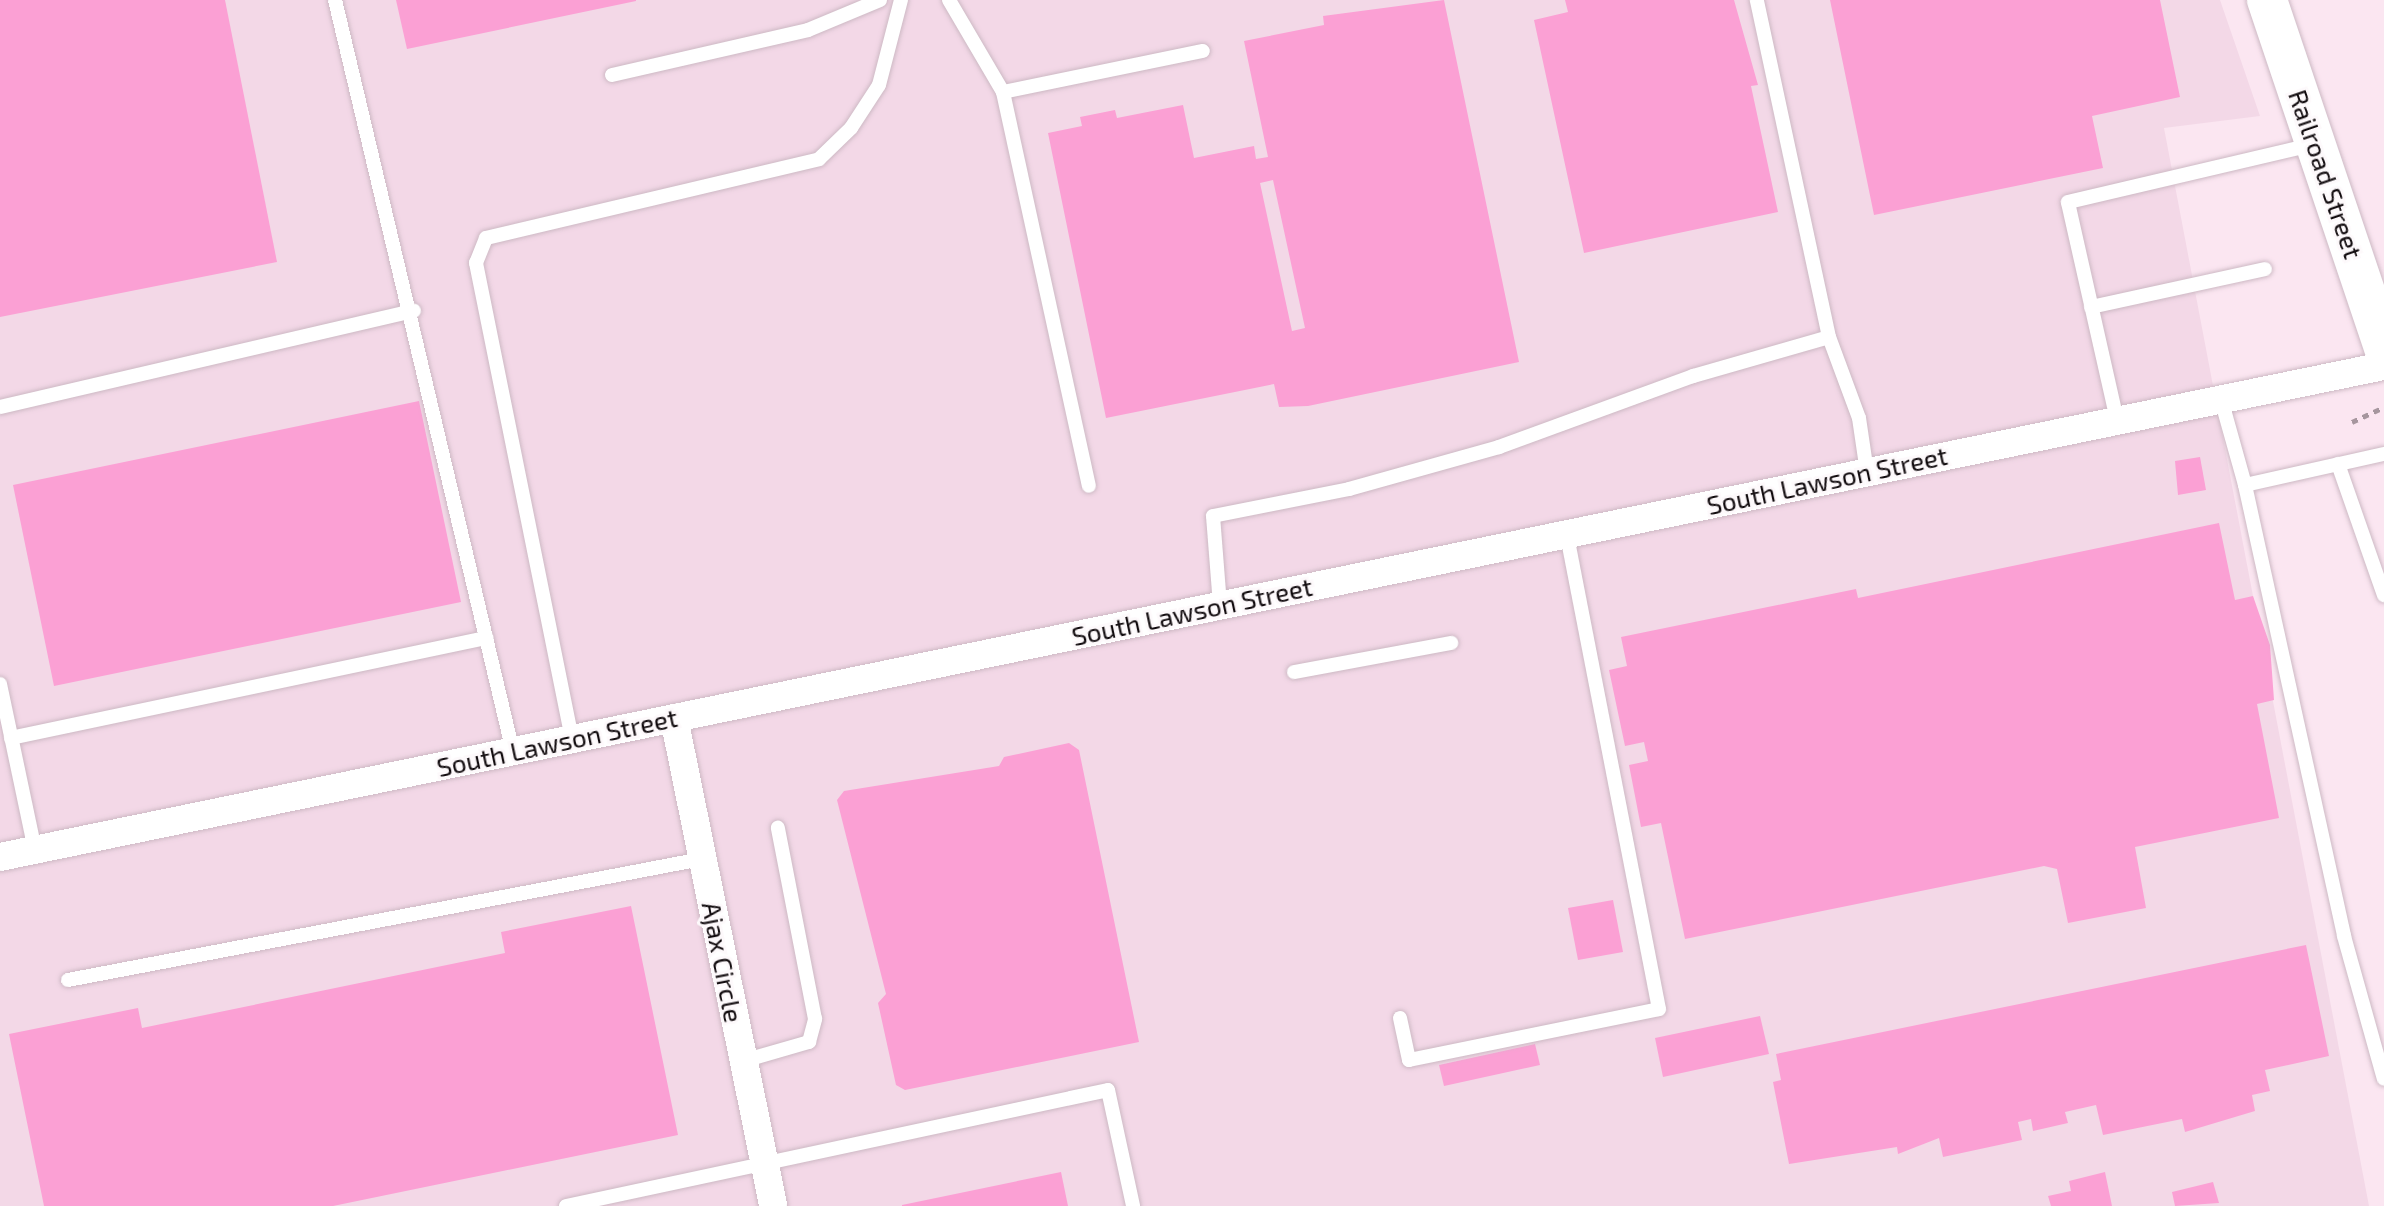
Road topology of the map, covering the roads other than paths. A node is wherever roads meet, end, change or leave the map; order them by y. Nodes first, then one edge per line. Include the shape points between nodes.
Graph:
1 (335, 0) edge
2 (880, 0) edge
3 (901, 0) edge
4 (949, 0) edge
5 (1757, 0) edge
6 (2267, 0) edge
7 (1203, 51) dead end
8 (612, 75) dead end
9 (1003, 92) junction
10 (2316, 144) junction
11 (2265, 269) dead end
12 (2091, 307) junction
13 (414, 311) junction
14 (1829, 337) junction
15 (2384, 348) edge
16 (2384, 366) edge
17 (2221, 399) junction
18 (0, 407) edge
19 (2117, 420) junction
20 (2384, 454) edge
21 (2338, 464) junction
22 (1867, 472) junction
23 (2245, 485) junction
24 (1089, 486) dead end
25 (1567, 534) junction
26 (2384, 595) edge
27 (1220, 605) junction
28 (487, 638) junction
29 (1451, 643) dead end
30 (1294, 672) dead end
31 (0, 684) edge
32 (674, 718) junction
33 (11, 738) junction
34 (572, 739) junction
35 (513, 752) junction
36 (778, 828) dead end
37 (35, 850) junction
38 (0, 857) edge
39 (702, 859) junction
40 (68, 980) dead end
41 (1400, 1018) dead end
42 (743, 1061) junction
43 (2384, 1079) edge
44 (764, 1162) junction
45 (566, 1206) edge
46 (773, 1206) edge
47 (1133, 1206) edge

1 - 13 lane
2 - 8 lane via 808,30
3 - 34 lane via 879,85 851,128 819,159 486,238 476,263
4 - 9 lane
5 - 14 lane
6 - 10 street, Railroad Street
7 - 9 lane
9 - 24 lane
10 - 12 lane via 2068,202
10 - 15 street, Railroad Street
11 - 12 lane
12 - 19 lane
13 - 18 lane
13 - 28 lane
14 - 22 lane via 1859,418
14 - 27 lane via 1693,376 1499,447 1349,489 1213,516
16 - 17 street, South Lawson Street
17 - 19 street, South Lawson Street
17 - 23 lane
19 - 22 street, South Lawson Street
20 - 21 lane
21 - 23 lane
21 - 26 lane
22 - 25 street, South Lawson Street
23 - 43 lane via 2344,936
25 - 27 street, South Lawson Street
25 - 41 lane via 1659,1009 1409,1060
27 - 32 street, South Lawson Street
28 - 33 lane
28 - 35 lane
29 - 30 lane
31 - 33 lane
32 - 34 street, South Lawson Street
32 - 39 street, Ajax Circle
33 - 37 lane
34 - 35 street, South Lawson Street
35 - 37 street, South Lawson Street
36 - 42 lane via 815,1019 809,1042
37 - 38 street, South Lawson Street
39 - 40 lane
39 - 42 street, Ajax Circle
42 - 44 street, Ajax Circle
44 - 45 lane
44 - 46 street, Ajax Circle
44 - 47 lane via 1108,1090

